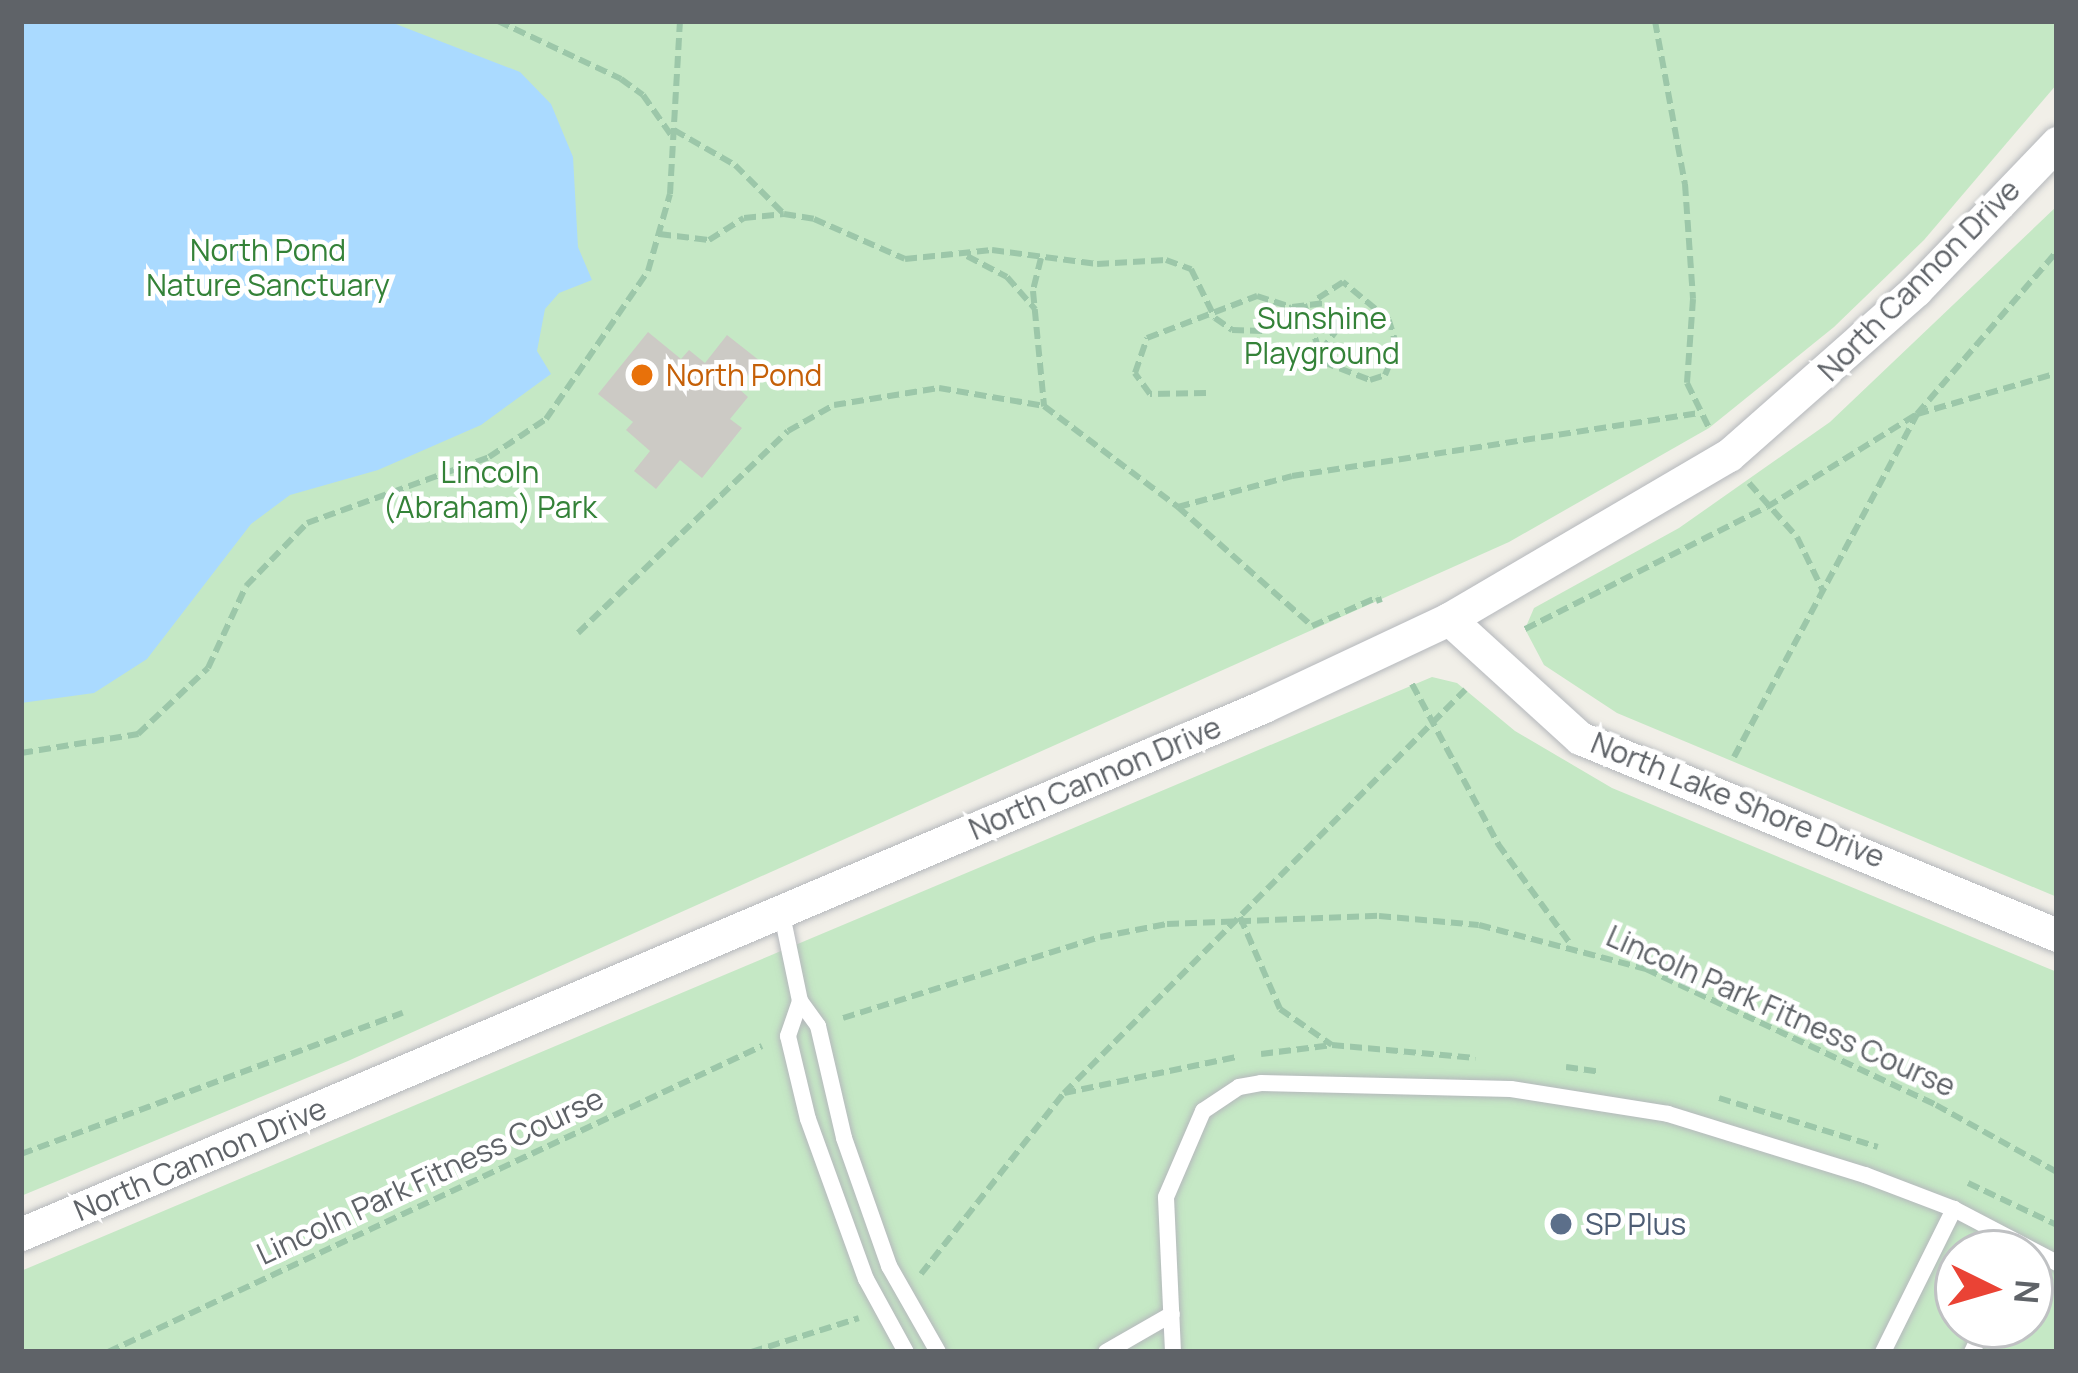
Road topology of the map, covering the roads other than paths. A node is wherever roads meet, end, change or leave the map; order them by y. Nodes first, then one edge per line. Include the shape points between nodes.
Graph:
1 (2057, 143) edge
2 (1449, 619) junction
3 (781, 910) junction
4 (2057, 935) edge
5 (800, 1001) junction
6 (1954, 1209) junction
7 (1989, 1229) edge
8 (21, 1234) edge
9 (1172, 1314) junction
10 (906, 1352) edge
11 (938, 1352) edge
12 (1106, 1352) edge
13 (1173, 1352) edge
14 (1883, 1352) edge

1 - 2 street, North Cannon Drive via 1916,290 1729,455
2 - 3 street, North Cannon Drive
2 - 4 street, North Lake Shore Drive via 1580,738
3 - 5 lane
3 - 8 street, North Cannon Drive
5 - 10 lane via 788,1036 808,1119 866,1279
5 - 11 lane via 818,1026 844,1138 889,1266
6 - 7 lane
6 - 9 lane via 1668,1114 1511,1089 1261,1083 1220,1096 1187,1134 1166,1197
6 - 14 lane
9 - 12 lane
9 - 13 lane

